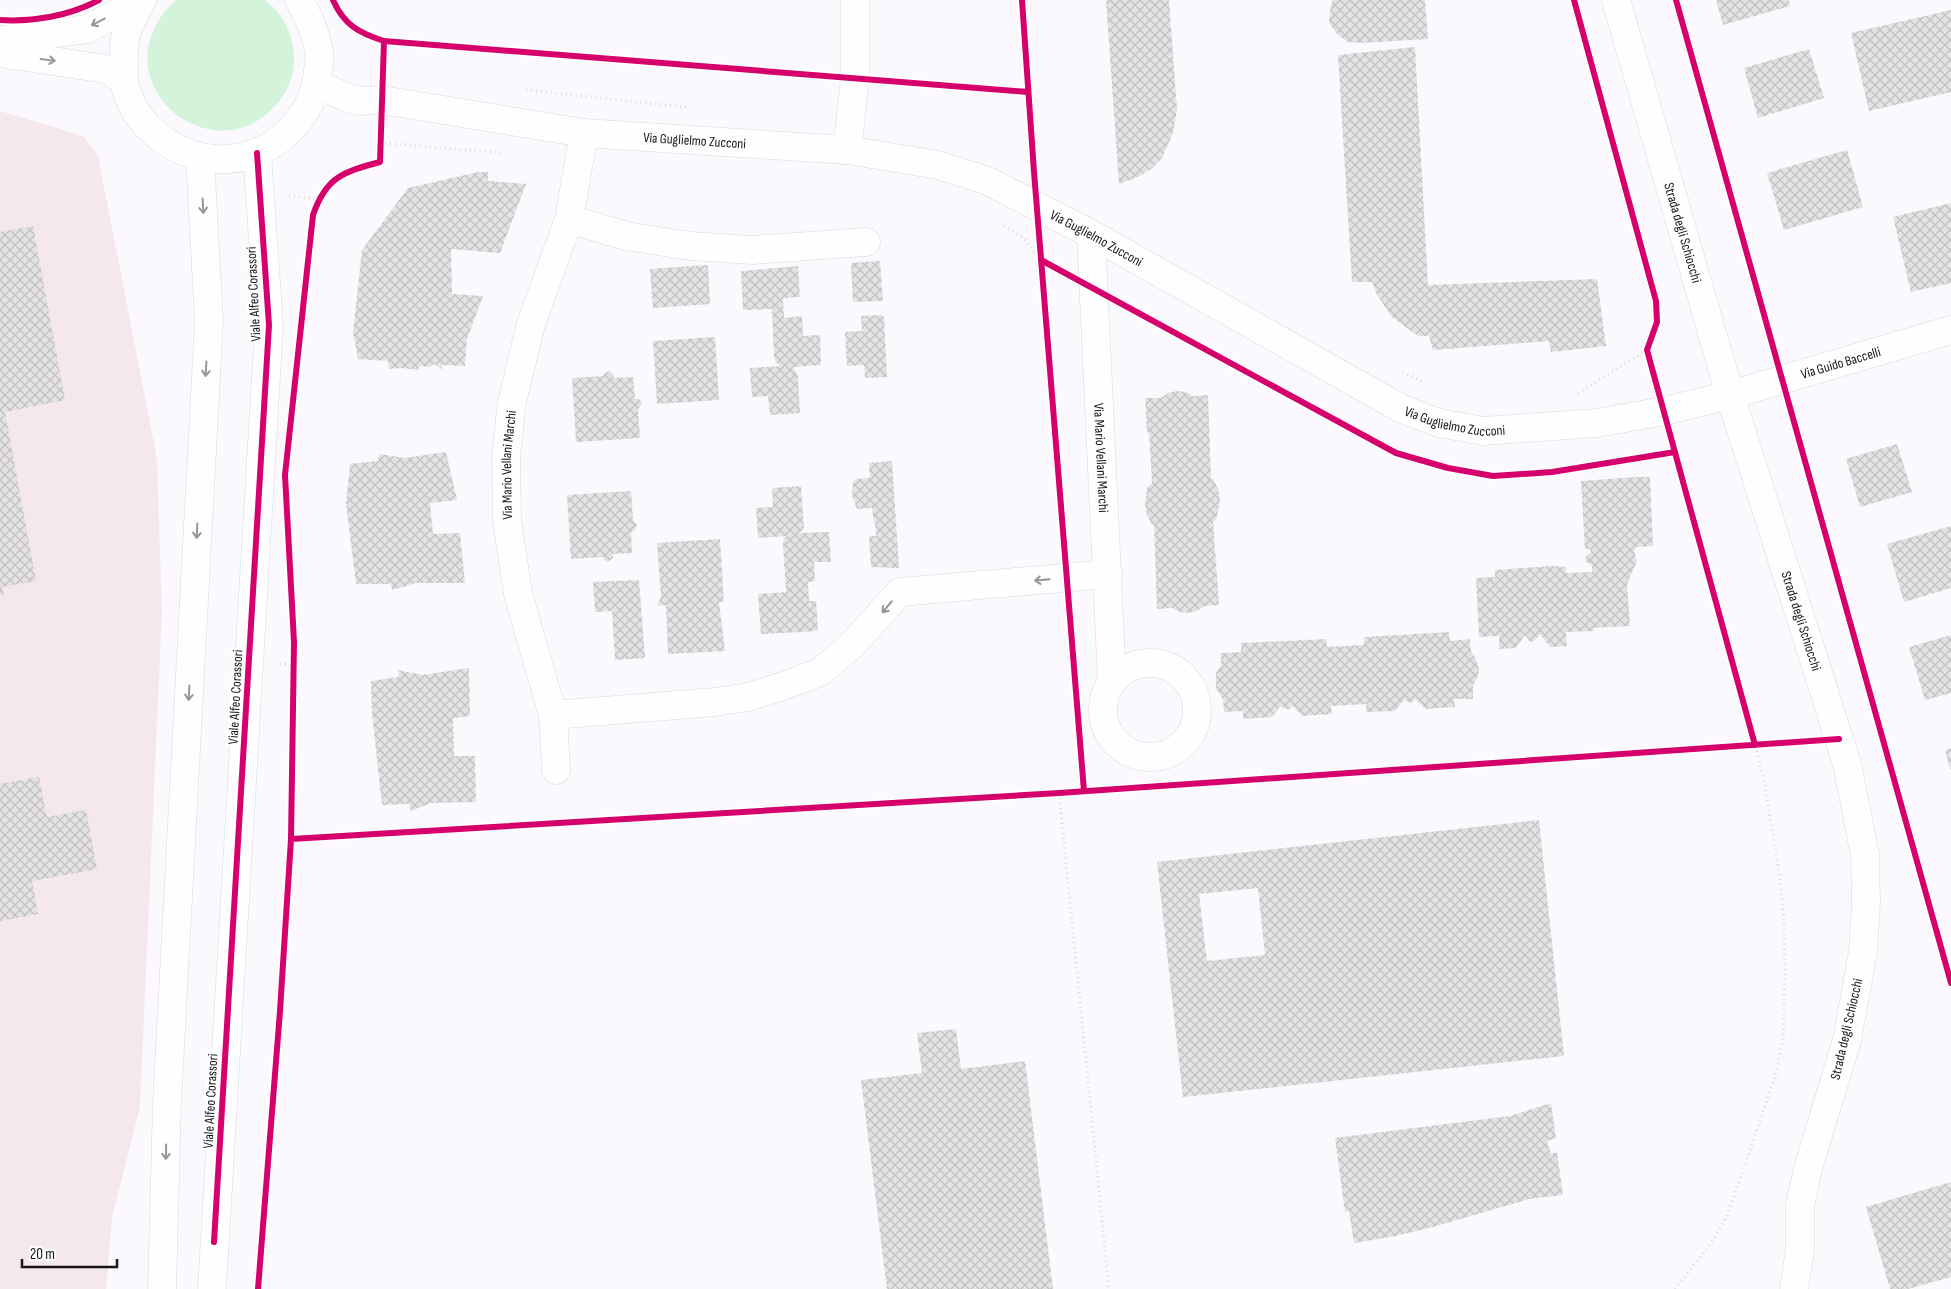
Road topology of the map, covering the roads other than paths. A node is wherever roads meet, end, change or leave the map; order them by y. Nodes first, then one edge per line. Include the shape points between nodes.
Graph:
1 (142, 0) edge
2 (299, 0) edge
3 (855, 0) edge
4 (1616, 0) edge
5 (0, 40) edge
6 (0, 53) edge
7 (124, 80) junction
8 (317, 84) junction
9 (584, 133) junction
10 (847, 150) junction
11 (257, 153) junction
12 (200, 158) junction
13 (569, 219) junction
14 (1091, 234) junction
15 (866, 242) dead end
16 (1951, 330) edge
17 (1730, 395) junction
18 (1108, 574) junction
19 (1112, 682) dead end
20 (553, 715) junction
21 (556, 770) dead end
22 (214, 1242) junction
23 (1800, 1250) junction
24 (162, 1289) edge
25 (212, 1289) edge
26 (220, 1289) edge
27 (1794, 1289) edge
28 (1814, 1289) edge

1 -> 5 street via 87,29
1 - 7 street via 125,38
2 - 8 street via 313,26 320,54
3 - 10 street via 855,79
4 - 17 street, Strada degli Schiocchi
6 -> 7 street via 106,68
7 - 12 street via 134,107 151,130 174,147
8 - 9 street, Via Guglielmo Zucconi via 358,101 382,100
8 - 11 street via 305,113 284,137
9 - 10 street, Via Guglielmo Zucconi
9 - 13 street, Via Mario Vellani Marchi
10 - 14 street, Via Guglielmo Zucconi via 938,164 988,182
11 - 12 street via 229,159
11 - 22 street, Viale Alfeo Corassori via 269,325
12 -> 24 street via 209,321 167,1103
13 - 15 street via 626,236 690,246 752,250
13 - 20 street, Via Mario Vellani Marchi via 531,324 512,402 506,456 507,520 518,594
14 - 17 street, Via Guglielmo Zucconi via 1402,409 1439,423 1483,430 1597,423
14 - 18 street, Via Mario Vellani Marchi
16 - 17 street, Via Guido Baccelli
17 - 23 street, Strada degli Schiocchi via 1847,764 1865,855 1863,952 1847,1040 1800,1206
18 - 19 street, Via Mario Vellani Marchi
18 -> 20 street via 900,592 851,646 820,672 786,685 748,697 715,702
20 - 21 street, Via Mario Vellani Marchi
22 - 25 street, Viale Alfeo Corassori
22 - 26 street
23 - 27 street, Strada degli Schiocchi
23 - 28 street, Strada degli Schiocchi

